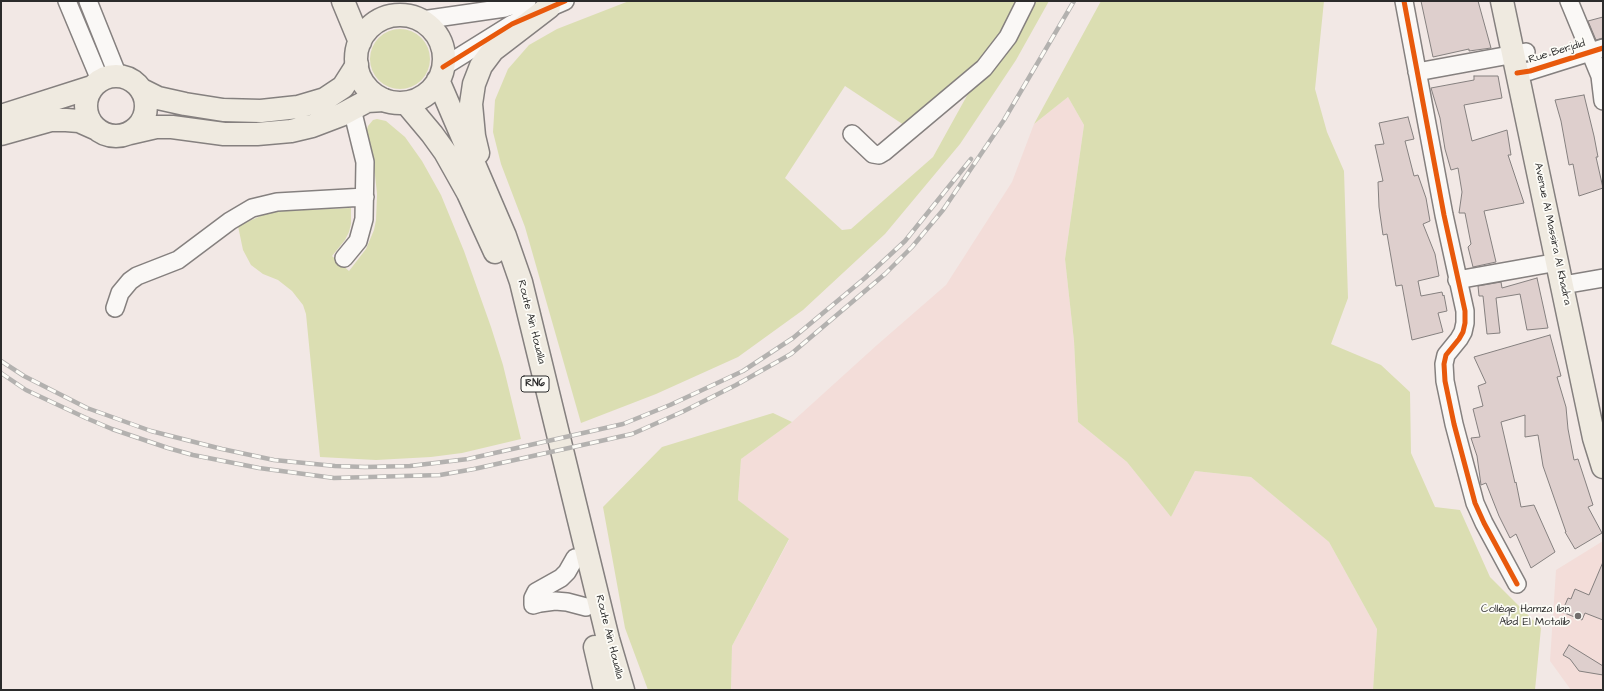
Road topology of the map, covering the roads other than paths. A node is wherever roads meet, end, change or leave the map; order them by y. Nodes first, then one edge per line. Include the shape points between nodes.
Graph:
1 (67, 1) edge
2 (88, 1) edge
3 (343, 1) edge
4 (527, 1) edge
5 (1026, 1) edge
6 (1404, 1) edge
7 (1502, 1) edge
8 (1515, 1) edge
9 (1569, 1) edge
10 (557, 4) edge
11 (390, 8) edge
12 (422, 20) junction
13 (360, 42) junction
14 (1597, 50) edge
15 (1521, 63) junction
16 (357, 65) junction
17 (1417, 72) junction
18 (441, 74) junction
19 (103, 81) junction
20 (142, 90) junction
21 (395, 101) junction
22 (1603, 101) edge
23 (352, 109) junction
24 (1, 116) edge
25 (97, 129) junction
26 (130, 133) junction
27 (1, 134) edge
28 (852, 134) dead end
29 (487, 193) junction
30 (365, 197) junction
31 (344, 258) dead end
32 (1558, 262) junction
33 (1603, 278) edge
34 (1458, 280) junction
35 (1568, 284) junction
36 (115, 308) dead end
37 (1603, 426) edge
38 (1603, 467) edge
39 (576, 558) junction
40 (1517, 584) dead end
41 (586, 607) junction
42 (608, 639) junction
43 (605, 690) edge
44 (615, 690) edge
45 (623, 690) edge

1 - 19 street
2 - 19 street
3 - 13 main road
4 - 12 street via 505,8
5 - 28 street via 1008,37 984,68 884,152 879,155 873,154
6 - 17 street
7 - 15 main road, Avenue Al Massira Al Khadra
8 - 15 main road, Avenue Al Massira Al Khadra
9 - 14 street
10 - 18 street via 512,24
10 - 29 main road via 493,50 481,66 474,84 471,104 474,136
11 - 12 main road, RN6
11 - 13 main road, RN6 via 385,17 366,31
12 - 18 main road, RN6 via 440,40 444,54
13 - 16 main road, RN6
14 - 15 street, Rue Berjdid
14 - 22 street
15 - 17 street, Rue Berjdid
15 - 32 main road, Avenue Al Massira Al Khadra
15 - 35 main road, Avenue Al Massira Al Khadra
16 - 20 main road via 343,87 325,99 298,107 262,111 223,110 158,98
16 - 21 main road, RN6 via 366,87 375,95
17 - 34 street
18 - 21 main road via 430,91 419,99
18 - 29 main road, Route Aïn Houalla / RN6
19 - 20 main road via 127,78 136,82
19 - 24 main road
19 - 25 main road via 88,96 86,105 87,116
20 - 26 main road via 147,108 144,119
21 - 23 main road via 367,101
21 - 39 main road, Route Aïn Houalla / RN6 via 432,134 445,152 468,192 496,255 541,403
23 - 26 main road via 312,126 291,131 224,134 156,127
23 - 30 street via 364,155
25 - 26 main road via 109,136
25 - 27 main road via 79,121 51,120
29 - 42 main road, Route Aïn Houalla / RN6 via 508,242 521,282
30 - 31 street via 361,234
30 - 36 street via 276,202 252,208 230,221 178,260 130,281 120,293
32 - 34 street
32 - 35 main road, Avenue Al Massira Al Khadra
33 - 35 street
34 - 40 street via 1465,322 1460,339 1446,355 1445,381 1475,503
35 - 37 main road, Avenue Al Massira Al Khadra
35 - 38 main road, Avenue Al Massira Al Khadra via 1594,438
39 - 41 main road, Route Aïn Houalla / RN6
39 - 41 street via 561,578 536,592 533,605 554,601
41 - 43 main road, Route Aïn Houalla / RN6
42 - 44 main road, RN6
42 - 45 main road, Route Aïn Houalla / RN6

